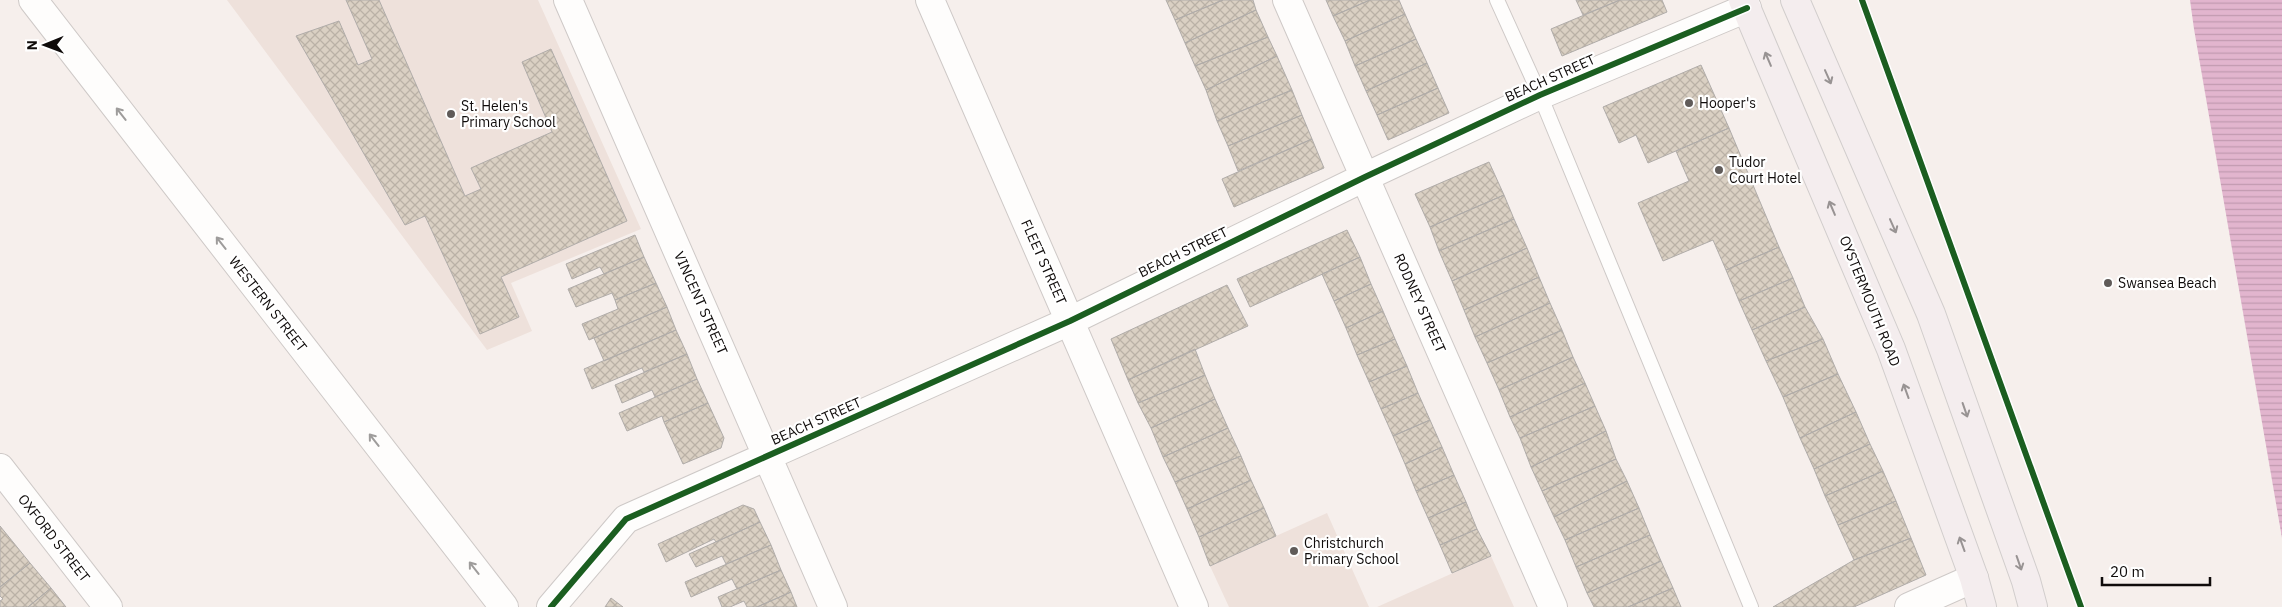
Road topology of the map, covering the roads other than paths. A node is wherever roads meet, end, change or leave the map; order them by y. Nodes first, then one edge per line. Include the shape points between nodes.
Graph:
1 (32, 0) edge
2 (568, 0) edge
3 (930, 0) edge
4 (1287, 0) edge
5 (1497, 0) edge
6 (1795, 0) edge
7 (1745, 4) edge
8 (1540, 95) junction
9 (1365, 177) junction
10 (1070, 321) junction
11 (768, 457) junction
12 (0, 468) edge
13 (1974, 578) junction
14 (108, 607) edge
15 (504, 607) edge
16 (552, 607) edge
17 (833, 607) edge
18 (1194, 607) edge
19 (1552, 607) edge
20 (1751, 607) edge
21 (1909, 607) edge
22 (1982, 607) edge
23 (2033, 607) edge

15 -> 1 street, WESTERN STREET
2 - 11 street, VINCENT STREET
3 - 10 street, FLEET STREET
4 - 9 street, RODNEY STREET
5 - 8 lane
6 -> 23 main road via 1931,314
7 - 8 street, BEACH STREET
13 -> 7 main road, OYSTERMOUTH ROAD via 1891,349
8 - 9 street, BEACH STREET
8 - 20 lane
9 - 10 street, BEACH STREET
9 - 19 street, RODNEY STREET
10 - 11 street, BEACH STREET
10 - 18 street, FLEET STREET
11 - 16 street, BEACH STREET via 626,519
11 - 17 street, VINCENT STREET
12 - 14 street, OXFORD STREET
13 - 21 street
13 - 22 main road, OYSTERMOUTH ROAD

